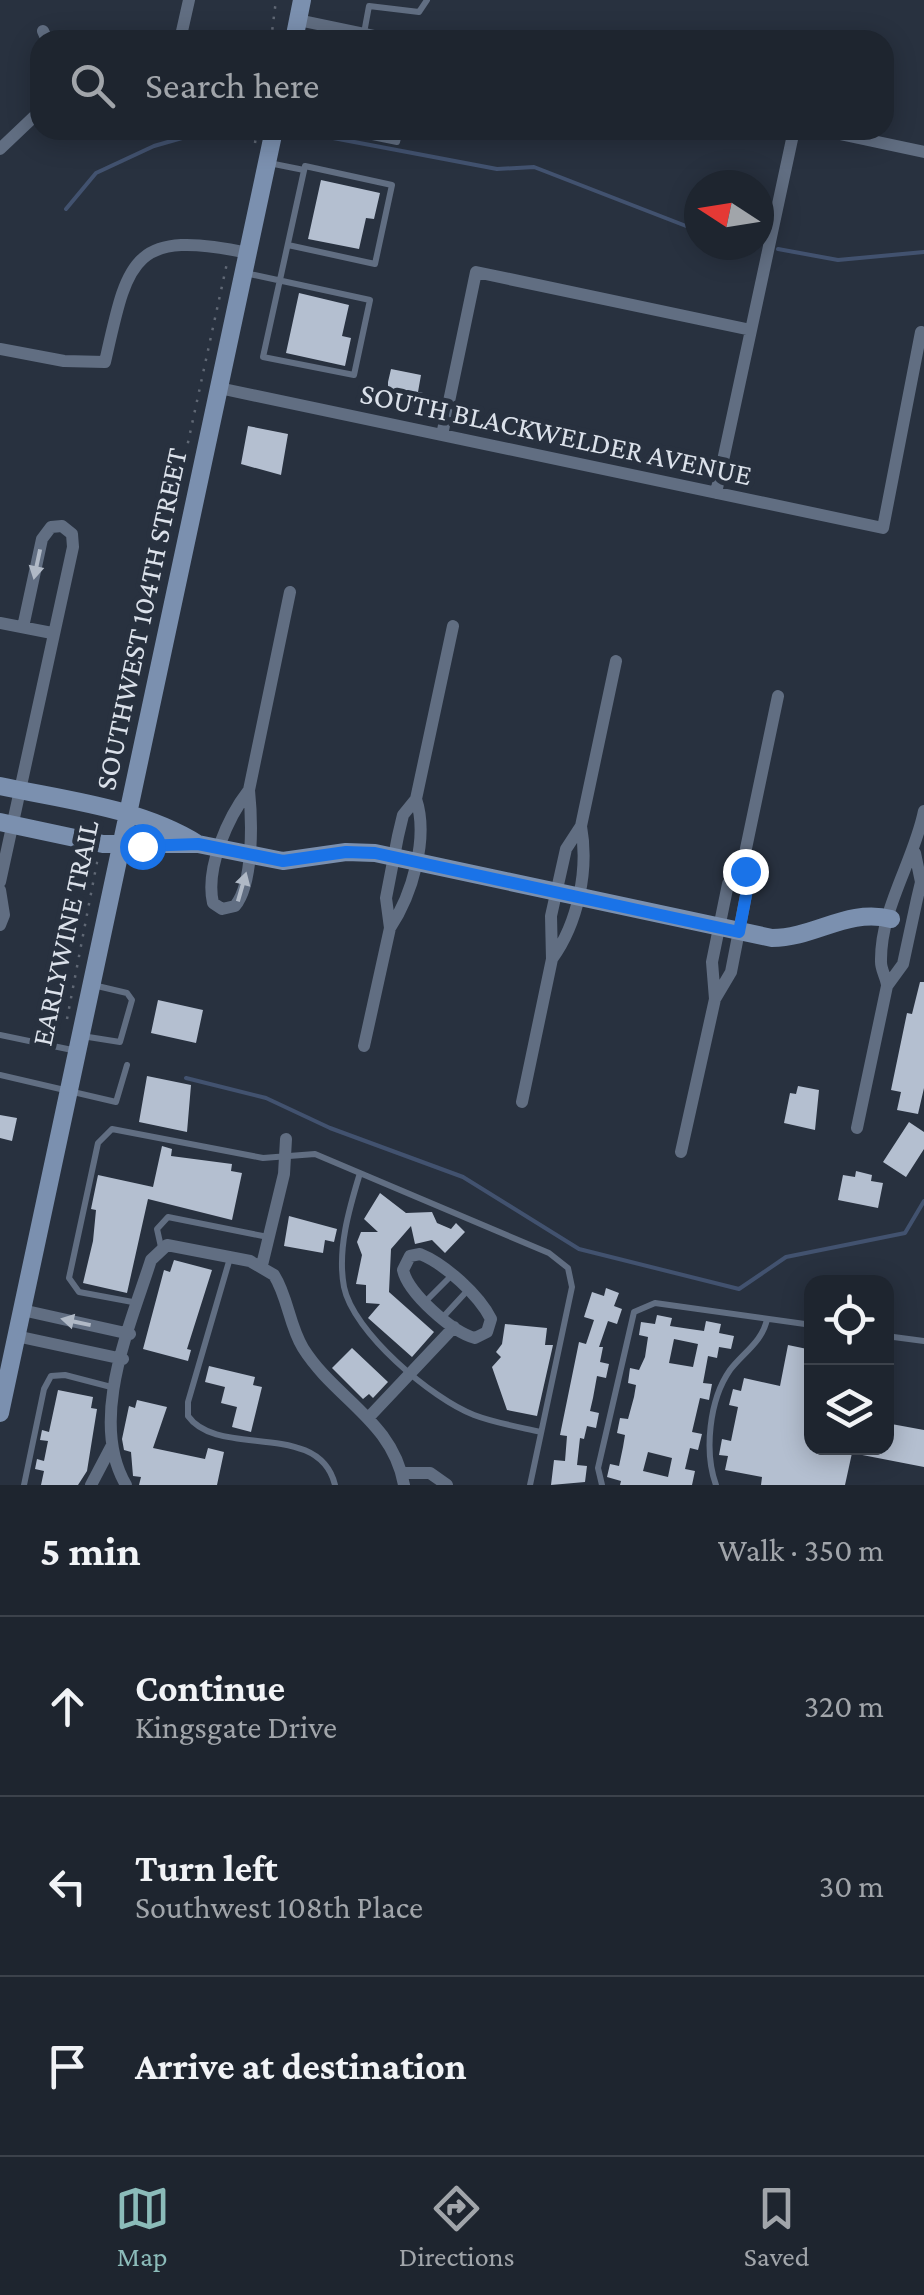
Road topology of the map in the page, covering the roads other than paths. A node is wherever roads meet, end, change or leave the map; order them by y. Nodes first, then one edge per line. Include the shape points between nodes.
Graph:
1 (190, 0) edge
2 (302, 0) edge
3 (427, 0) edge
4 (298, 20) junction
5 (182, 30) edge
6 (296, 30) edge
7 (345, 30) edge
8 (365, 30) edge
9 (30, 120) edge
10 (272, 140) edge
11 (792, 140) edge
12 (868, 140) edge
13 (0, 149) edge
14 (924, 152) edge
15 (267, 162) junction
16 (304, 170) junction
17 (288, 245) junction
18 (239, 251) junction
19 (244, 273) junction
20 (280, 281) junction
21 (751, 330) junction
22 (921, 332) dead end
23 (0, 349) edge
24 (219, 388) junction
25 (442, 435) junction
26 (716, 493) junction
27 (290, 592) dead end
28 (0, 622) edge
29 (453, 626) dead end
30 (24, 627) junction
31 (52, 633) junction
32 (616, 661) dead end
33 (778, 696) dead end
34 (0, 786) edge
35 (20, 790) junction
36 (249, 790) junction
37 (416, 799) junction
38 (924, 811) edge
39 (119, 813) junction
40 (6, 823) edge
41 (581, 826) junction
42 (112, 844) junction
43 (198, 844) junction
44 (221, 849) junction
45 (915, 853) junction
46 (247, 854) junction
47 (394, 858) junction
48 (744, 858) junction
49 (414, 863) junction
50 (0, 882) edge
51 (0, 890) edge
52 (556, 893) junction
53 (577, 897) junction
54 (890, 919) junction
55 (918, 924) edge
56 (0, 925) edge
57 (719, 927) junction
58 (390, 928) junction
59 (739, 932) junction
60 (552, 959) junction
61 (91, 985) junction
62 (887, 986) junction
63 (715, 999) junction
64 (0, 1035) edge
65 (73, 1045) junction
66 (364, 1046) dead end
67 (127, 1065) dead end
68 (0, 1075) edge
69 (69, 1090) junction
70 (522, 1102) dead end
71 (857, 1128) dead end
72 (286, 1140) dead end
73 (681, 1152) dead end
74 (285, 1157) junction
75 (360, 1173) junction
76 (269, 1237) junction
77 (161, 1247) junction
78 (230, 1258) junction
79 (262, 1265) junction
80 (450, 1276) junction
81 (467, 1291) junction
82 (426, 1301) junction
83 (138, 1303) junction
84 (22, 1310) junction
85 (444, 1316) junction
86 (768, 1319) junction
87 (804, 1324) edge
88 (454, 1328) junction
89 (130, 1334) junction
90 (16, 1336) junction
91 (894, 1337) edge
92 (924, 1341) edge
93 (122, 1358) junction
94 (412, 1373) junction
95 (116, 1388) junction
96 (1, 1402) edge
97 (370, 1416) junction
98 (541, 1432) junction
99 (111, 1447) junction
100 (402, 1479) edge
101 (24, 1485) edge
102 (91, 1485) edge
103 (126, 1485) edge
104 (335, 1485) edge
105 (447, 1485) edge
106 (530, 1485) edge
107 (602, 1485) edge
108 (716, 1485) edge

1 - 5 street
2 - 4 main road
3 - 8 lane via 419,12 369,6
4 - 6 main road
4 - 7 street
9 - 13 street
10 - 15 main road, SOUTHWEST 104TH STREET
11 - 21 street
12 - 14 street
15 - 16 lane
15 - 18 main road, SOUTHWEST 104TH STREET
16 - 17 lane
16 - 17 lane via 392,185 375,264
17 - 20 lane
18 - 19 main road, SOUTHWEST 104TH STREET
18 - 23 street via 185,242 135,264 124,281 105,362 64,362
19 - 20 lane
19 - 24 main road, SOUTHWEST 104TH STREET
20 - 20 lane via 370,300 354,376 263,357
21 - 25 street via 476,272
21 - 26 street
22 - 26 street, SOUTH BLACKWELDER AVENUE via 884,528
24 - 25 street, SOUTH BLACKWELDER AVENUE
24 - 39 main road, SOUTHWEST 104TH STREET
25 - 26 street, SOUTH BLACKWELDER AVENUE
27 - 36 street
28 - 30 street
29 - 37 street
30 - 31 street
31 -> 30 street via 74,540 62,526 50,527 42,539
31 - 35 street
32 - 41 street
33 - 48 street
34 - 35 main road
35 - 39 main road
35 - 40 street
36 - 44 street
36 - 46 street
37 - 47 street via 403,815
37 - 49 street via 422,822
38 - 45 street
39 - 42 main road, SOUTHWEST 104TH STREET
39 - 43 main road
40 - 42 main road
40 - 50 street
41 - 52 street via 566,849
41 - 53 street via 585,854
42 - 43 main road
42 - 61 main road, SOUTHWEST 104TH STREET
43 - 44 main road
44 - 46 main road
44 -> 46 street via 211,890 222,909 235,906 243,894
45 - 54 street via 901,875
45 - 55 street
46 - 47 main road via 300,862 346,852
47 - 49 main road
47 - 58 street via 386,898
48 - 57 street via 728,884
48 - 59 street via 747,890
49 - 52 main road
49 - 58 street via 405,906
51 - 56 street
52 - 53 main road
52 - 60 street via 548,932
53 - 57 main road
53 - 60 street via 568,937
54 - 55 street
54 - 59 main road via 848,916 782,938
54 - 62 street via 881,964
55 - 62 street
57 - 59 main road
57 - 63 street via 711,969
58 - 66 street
59 - 63 street via 731,972
60 - 70 street
61 - 65 main road, SOUTHWEST 104TH STREET
61 - 65 lane via 132,1000 125,1038
62 - 71 street
63 - 73 street
64 - 65 lane
65 - 69 main road, SOUTHWEST 104TH STREET
67 - 69 lane via 116,1102
68 - 69 lane
69 - 84 main road, SOUTHWEST 104TH STREET
72 - 74 street
74 - 75 lane via 315,1154
74 - 76 street
74 - 83 lane via 106,1131 69,1278 78,1292
75 - 94 lane via 342,1249 344,1286 359,1320
75 - 98 lane via 568,1268 572,1288
76 - 77 lane via 168,1217 157,1229
76 - 79 street
77 - 78 street
77 - 83 street
78 - 79 street
78 - 104 lane via 188,1416 214,1431 311,1452
79 - 97 street via 281,1286 304,1349
80 - 81 street
80 - 82 lane
80 - 82 street via 427,1257 410,1256 403,1274
81 - 85 lane
81 - 88 street via 489,1314 491,1327 475,1338
82 - 85 street
83 - 89 street
89 -> 84 street
84 - 90 main road, SOUTHWEST 104TH STREET
85 - 88 street
86 - 87 lane
86 - 107 lane via 655,1303 634,1312 598,1468
86 - 108 lane via 721,1388 708,1450
88 - 94 street
89 - 93 street
90 - 93 street
90 - 96 main road, SOUTHWEST 104TH STREET
91 - 92 lane
93 - 95 street
94 - 97 street
94 - 98 lane via 464,1410
95 - 99 street
95 - 101 lane via 50,1376
97 - 100 street via 391,1444
98 - 106 lane
99 - 102 street
99 - 103 street
100 - 105 street via 430,1473

